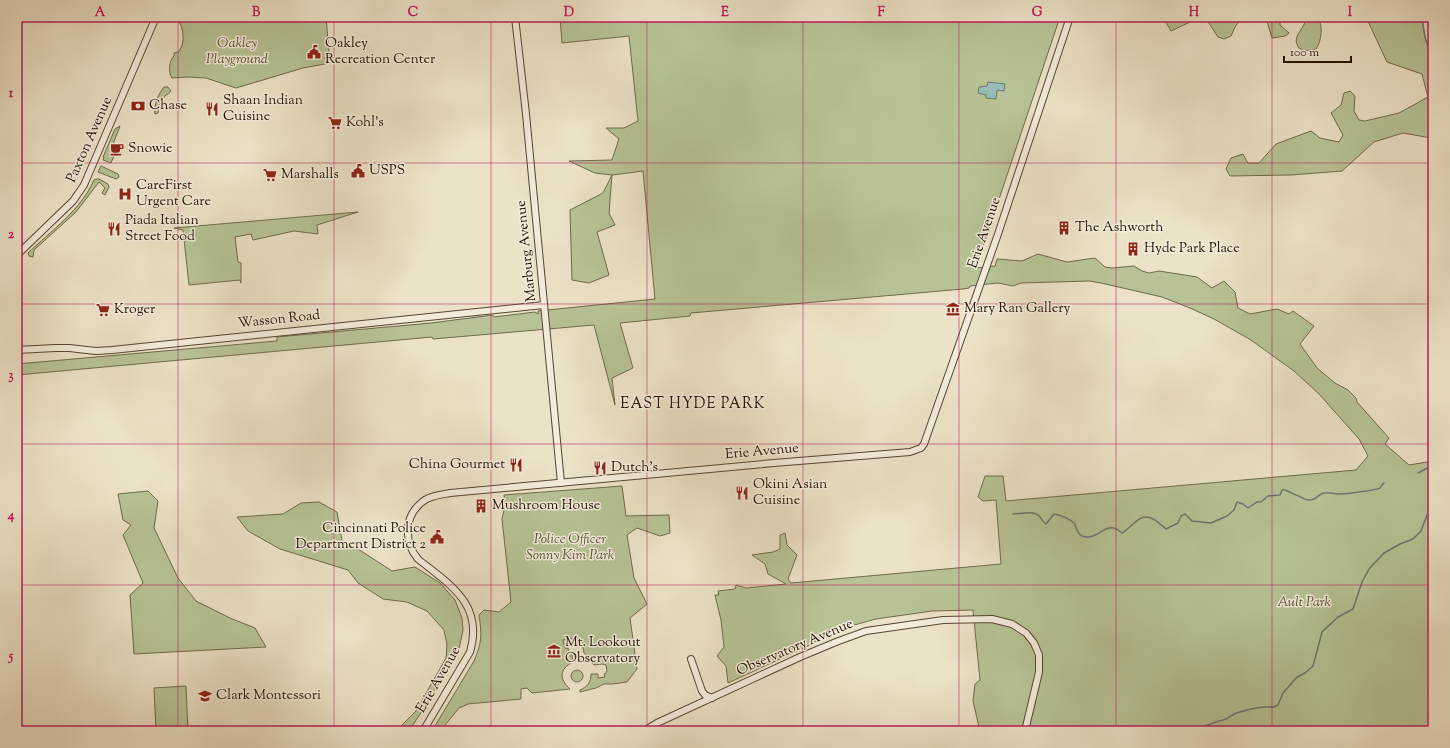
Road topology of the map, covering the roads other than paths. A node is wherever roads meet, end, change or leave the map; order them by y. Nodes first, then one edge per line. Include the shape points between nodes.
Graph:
1 (156, 17) edge
2 (515, 17) edge
3 (1070, 17) edge
4 (17, 255) edge
5 (544, 305) junction
6 (17, 350) edge
7 (561, 483) junction
8 (690, 659) dead end
9 (712, 698) junction
10 (423, 731) edge
11 (644, 731) edge
12 (1025, 731) edge

1 - 4 street, Paxton Avenue via 84,185 73,201
2 - 5 street, Marburg Avenue
3 - 7 street, Erie Avenue via 924,444 917,449 903,452
5 - 6 street, Wasson Road via 96,351 69,348
5 - 7 street, Marburg Avenue
7 - 10 street, Erie Avenue via 442,495 421,503 413,513 407,528 413,554 462,596 469,609 474,629 470,652
8 - 9 street via 702,691
9 - 11 street, Observatory Avenue
9 - 12 street, Observatory Avenue via 800,657 866,632 942,620 992,619 1020,628 1032,639 1039,655 1039,672

